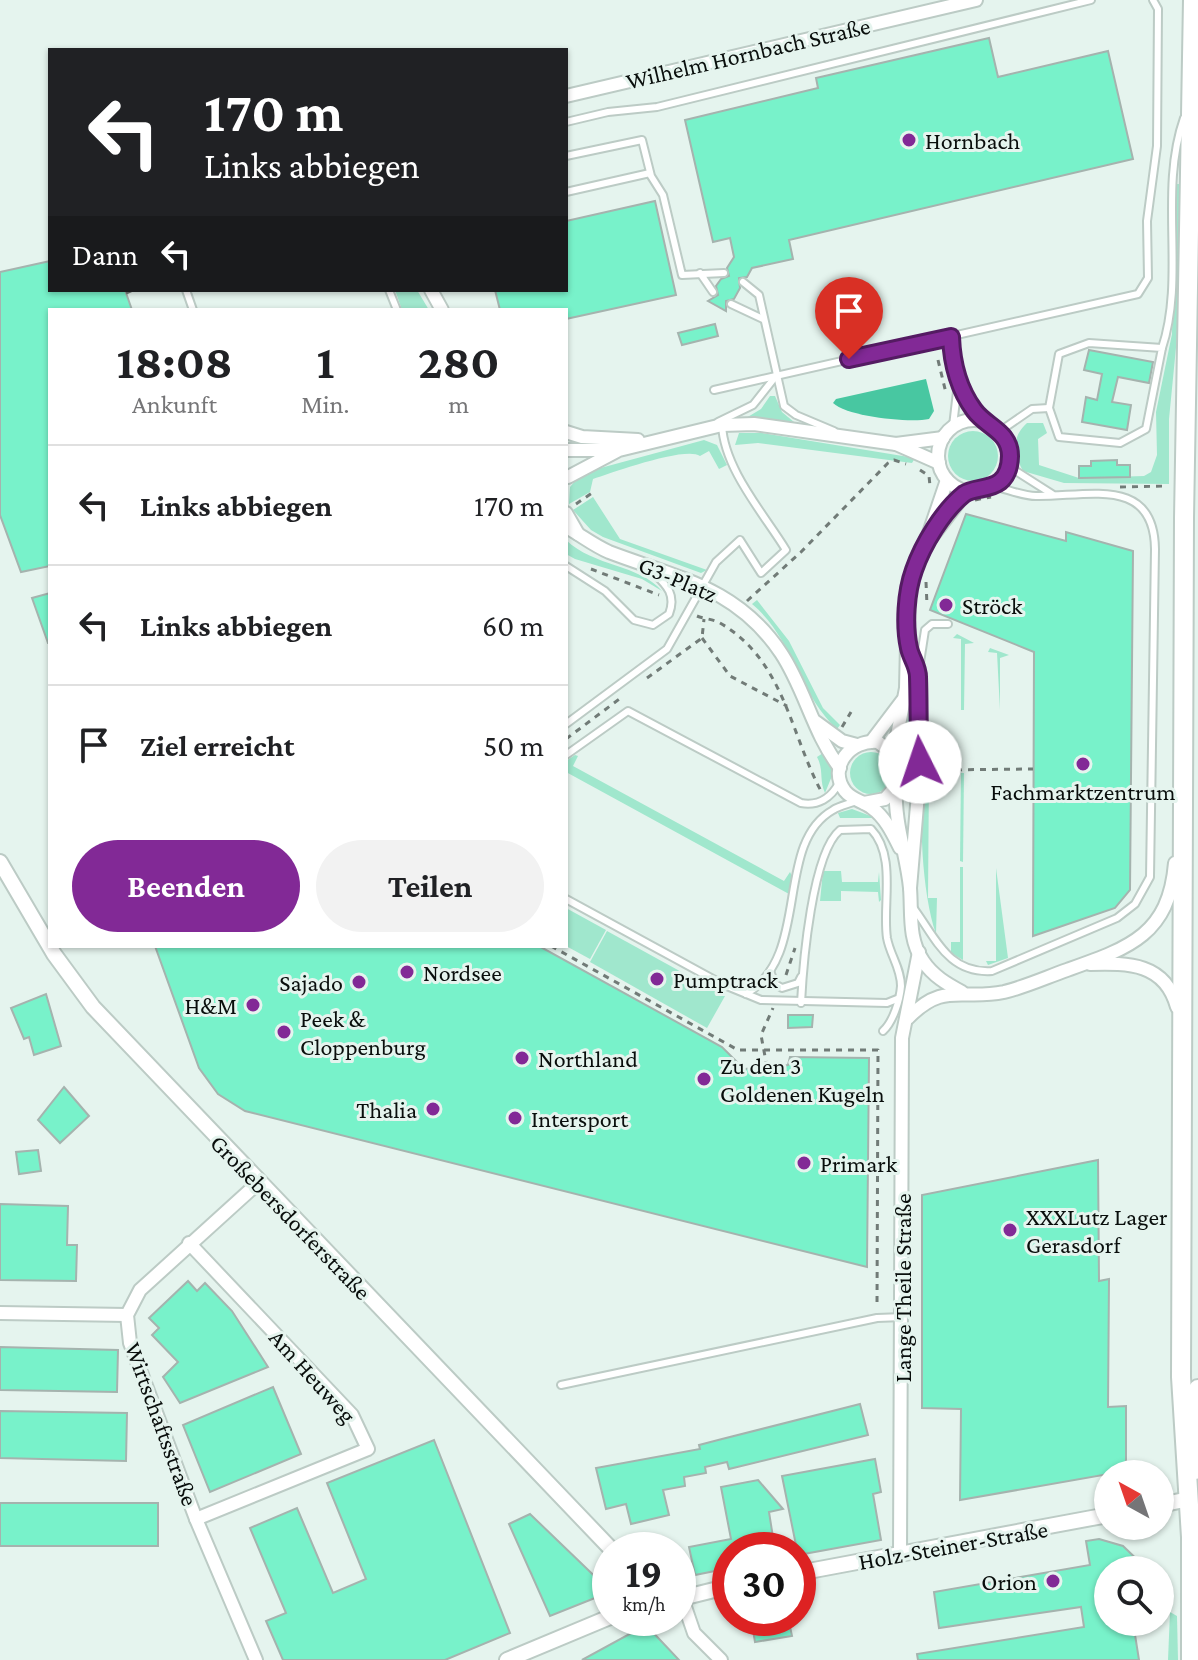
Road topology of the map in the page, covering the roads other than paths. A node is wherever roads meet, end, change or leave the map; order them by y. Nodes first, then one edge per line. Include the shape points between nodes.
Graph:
1 (976, 0) edge
2 (1091, 0) edge
3 (1153, 0) edge
4 (1193, 0) edge
5 (568, 96) edge
6 (1189, 103) junction
7 (568, 122) edge
8 (568, 156) edge
9 (650, 173) junction
10 (568, 192) edge
11 (700, 273) junction
12 (724, 273) dead end
13 (743, 282) dead end
14 (713, 292) dead end
15 (731, 304) dead end
16 (764, 319) junction
17 (951, 337) junction
18 (1162, 348) junction
19 (776, 376) junction
20 (958, 383) junction
21 (714, 390) dead end
22 (1049, 408) junction
23 (985, 422) junction
24 (722, 425) junction
25 (953, 426) junction
26 (702, 428) junction
27 (1000, 431) junction
28 (568, 433) edge
29 (848, 437) junction
30 (943, 438) junction
31 (650, 441) junction
32 (896, 444) junction
33 (619, 450) junction
34 (568, 453) edge
35 (939, 463) junction
36 (1008, 466) junction
37 (568, 479) edge
38 (947, 480) junction
39 (993, 486) junction
40 (967, 491) junction
41 (1052, 494) junction
42 (568, 515) edge
43 (568, 528) edge
44 (578, 534) junction
45 (927, 543) junction
46 (645, 564) junction
47 (568, 567) edge
48 (703, 584) junction
49 (948, 624) dead end
50 (909, 647) junction
51 (918, 672) junction
52 (902, 701) junction
53 (816, 722) junction
54 (568, 723) edge
55 (864, 743) junction
56 (1184, 752) junction
57 (568, 754) edge
58 (896, 756) junction
59 (840, 774) junction
60 (896, 789) junction
61 (861, 802) junction
62 (902, 852) junction
63 (0, 862) edge
64 (910, 888) junction
65 (568, 900) edge
66 (910, 903) junction
67 (48, 944) edge
68 (50, 948) edge
69 (919, 952) junction
70 (1083, 964) junction
71 (770, 970) junction
72 (803, 974) junction
73 (965, 993) junction
74 (746, 994) junction
75 (897, 999) junction
76 (801, 1003) junction
77 (906, 1021) junction
78 (883, 1031) dead end
79 (1184, 1050) junction
80 (258, 1183) junction
81 (189, 1243) junction
82 (0, 1313) edge
83 (127, 1315) junction
84 (903, 1317) junction
85 (561, 1385) dead end
86 (1198, 1389) edge
87 (1195, 1499) edge
88 (1174, 1503) edge
89 (1094, 1518) edge
90 (196, 1519) junction
91 (595, 1532) edge
92 (900, 1555) junction
93 (816, 1570) edge
94 (592, 1625) edge
95 (696, 1635) edge
96 (256, 1660) edge
97 (507, 1660) edge
98 (721, 1660) edge
99 (1191, 1660) edge

1 - 5 street, Wilhelm Hornbach Straße
2 - 7 lane via 668,104
3 - 17 lane via 1158,9 1157,146 1145,287 1125,297
4 - 6 main road
6 - 18 lane via 1176,140 1170,306
6 - 56 main road
8 - 9 lane via 641,139
9 - 10 lane
9 - 11 lane via 663,195 681,273
11 - 12 lane
11 - 14 lane
13 - 16 lane via 759,295
15 - 16 lane
16 - 19 lane
17 - 19 lane
17 - 20 lane
18 - 22 lane via 1089,343 1059,354
18 - 22 lane via 1146,429 1120,443 1059,437
19 - 21 lane
19 - 26 lane via 753,405
19 - 29 lane via 784,406
20 - 23 lane
20 - 25 lane
22 - 27 lane via 1032,409
23 - 25 street
23 - 27 street
24 - 26 street
24 - 29 street via 754,424
24 - 48 lane via 737,470 786,550 761,573 740,540 716,562
25 - 30 street
26 - 31 street
27 - 36 street via 1009,449
28 - 31 street
29 - 32 street
30 - 32 street
30 - 35 street
31 - 33 street
32 - 35 street
33 - 34 street
33 - 37 street
35 - 38 street
36 - 39 street
36 - 41 lane
38 - 40 street
38 - 45 street
39 - 40 street
39 - 41 lane via 1033,496
40 - 45 street
41 - 66 lane via 1121,496 1144,508 1155,529 1150,877 1135,904 1117,918 992,971 956,964
42 - 44 street
43 - 44 street, G3-Platz
44 - 46 street, G3-Platz
45 - 50 street via 908,601
46 - 47 lane via 672,599 669,614 653,625 634,620 605,591
46 - 48 street, G3-Platz
48 - 53 street, G3-Platz via 739,608 780,652
48 - 54 lane via 667,649
49 - 51 lane via 932,624 925,630
50 - 51 street
50 - 52 street, G3-Platz
51 - 64 street via 920,770
52 - 55 street
52 - 58 street, G3-Platz
53 - 55 street via 842,741
53 - 59 street, G3-Platz
55 - 58 street via 884,745
55 - 59 street via 848,751
56 - 70 street via 1173,882 1166,907 1138,940
56 - 79 main road
57 - 59 lane via 628,711 801,803 826,799
58 - 60 street, G3-Platz via 901,773
59 - 61 street, G3-Platz via 845,791
60 - 61 street via 885,799
60 - 62 street, G3-Platz
61 - 62 street, G3-Platz via 883,818
61 - 71 lane via 833,810 809,836 791,914
62 - 64 street, G3-Platz
63 - 67 street, Großebersdorferstraße
64 - 66 street, G3-Platz
65 - 74 lane
66 - 69 street, G3-Platz
68 - 80 street, Großebersdorferstraße via 93,1007
69 - 73 street, G3-Platz via 944,983
69 - 77 street, G3-Platz
70 - 73 street via 1006,992
70 - 79 street via 1129,963 1161,977 1174,995
71 - 72 lane via 782,988 798,983
71 - 74 lane
72 - 75 lane via 816,878 826,846 840,830 871,829 885,865 887,941 900,974
72 - 76 lane
73 - 77 street via 925,1001
74 - 76 lane
75 - 76 lane
75 - 78 lane via 891,1024
77 - 84 street, Lange Theile Straße via 901,1112
79 - 87 main road via 1181,1377
80 - 81 street, Wirtschaftsstraße
80 - 91 street, Großebersdorferstraße
81 - 83 street, Wirtschaftsstraße via 140,1290
81 - 90 street, Am Heuweg via 352,1415 368,1449
82 - 83 street
83 - 90 street, Wirtschaftsstraße via 130,1343
84 - 85 lane via 877,1318
84 - 92 street, Lange Theile Straße
86 - 87 main road
87 - 88 street
87 - 99 main road
89 - 92 street, Holz-Steiner-Straße
90 - 96 street, Wirtschaftsstraße
92 - 93 street, Holz-Steiner-Straße
94 - 97 street
95 - 98 street

